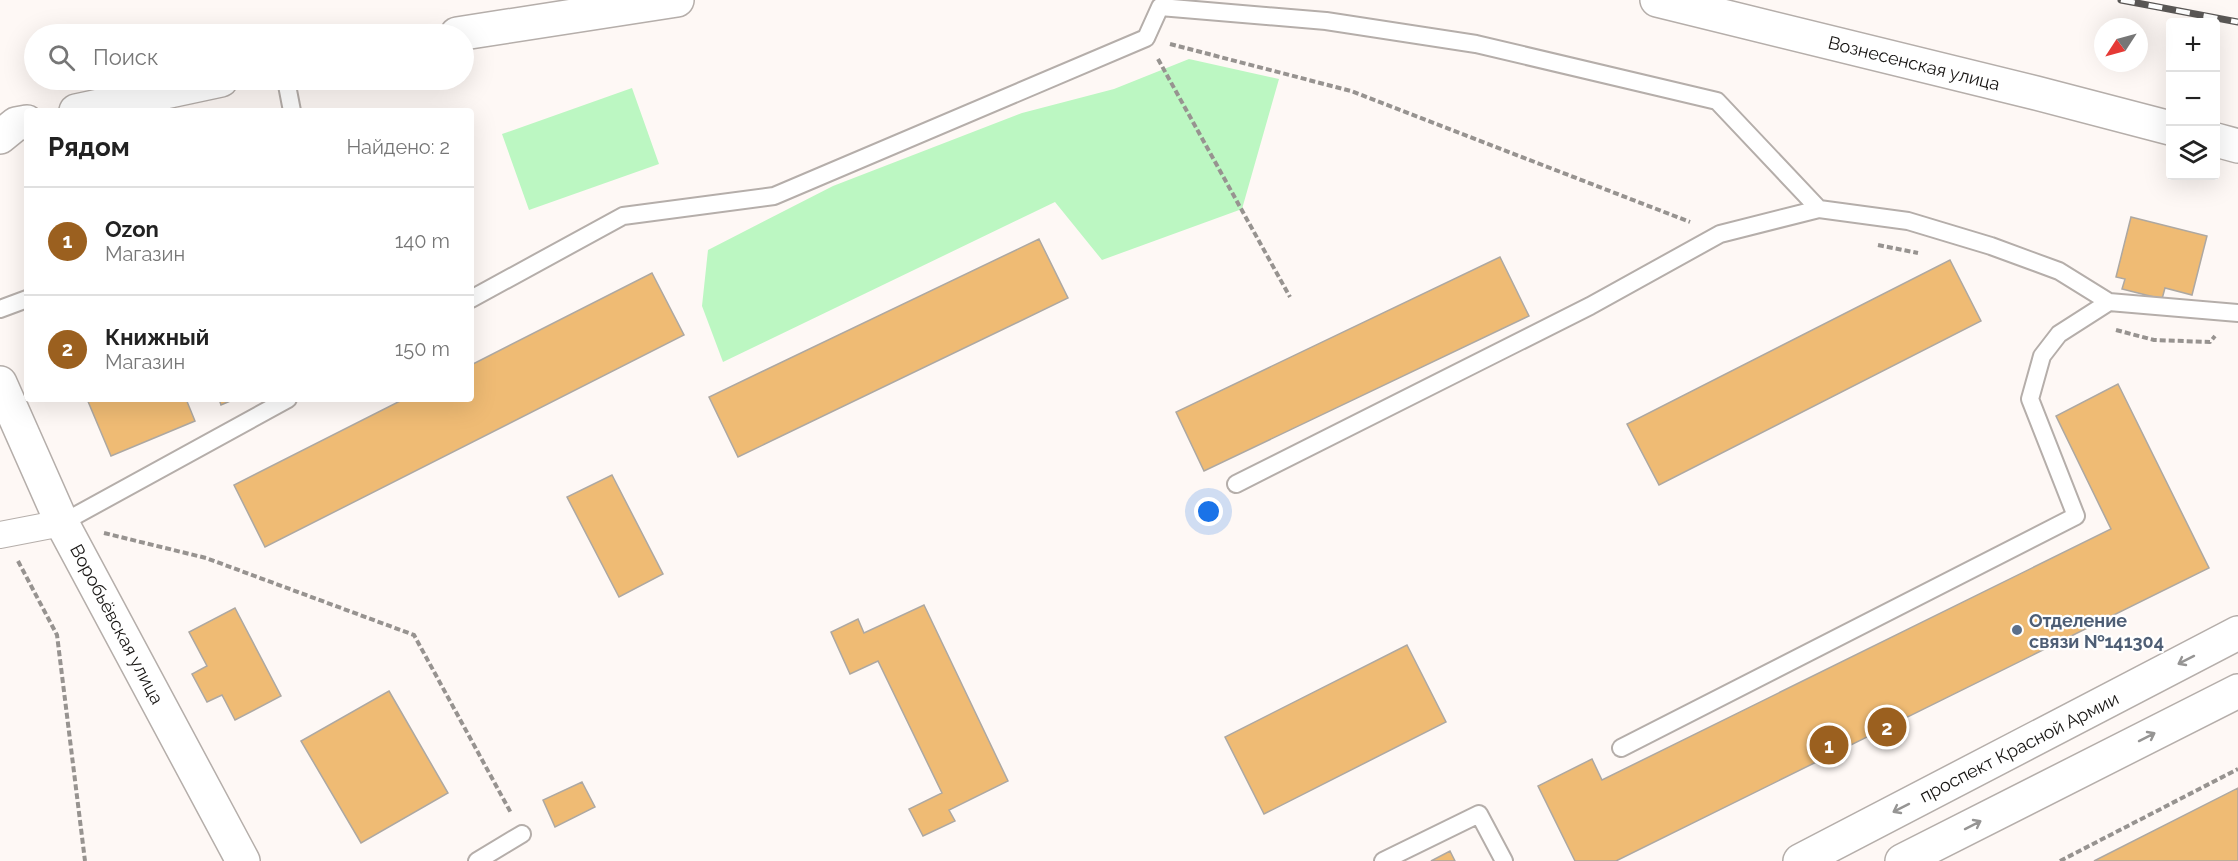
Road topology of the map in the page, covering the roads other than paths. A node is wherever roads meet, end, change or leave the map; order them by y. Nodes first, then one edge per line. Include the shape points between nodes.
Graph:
1 (677, 0) edge
2 (1657, 0) edge
3 (1160, 3) edge
4 (474, 31) edge
5 (175, 90) edge
6 (288, 90) edge
7 (90, 108) edge
8 (291, 108) edge
9 (24, 123) edge
10 (2166, 127) edge
11 (0, 137) edge
12 (2220, 141) edge
13 (2238, 146) edge
14 (1819, 209) junction
15 (474, 297) edge
16 (24, 300) edge
17 (2109, 302) junction
18 (0, 309) edge
19 (2238, 313) edge
20 (0, 382) edge
21 (283, 402) edge
22 (1236, 484) dead end
23 (62, 523) junction
24 (2, 535) edge
25 (2238, 633) edge
26 (2238, 691) edge
27 (1621, 748) dead end
28 (522, 834) road end
29 (1935, 854) edge
30 (243, 861) edge
31 (477, 861) edge
32 (1383, 861) edge
33 (1504, 861) edge
34 (1800, 861) edge
35 (1902, 861) edge

1 - 4 main road
2 - 10 main road, Вознесенская улица
3 - 14 lane via 1326,21 1476,44 1717,101
3 - 15 lane via 1146,38 774,196 623,216
5 - 7 main road
6 - 8 lane
9 - 11 main road
12 - 13 main road
14 - 17 lane via 1908,221 1991,246 2060,271
14 - 22 lane via 1720,234 1590,306
16 - 18 lane
17 - 19 lane
17 - 27 lane via 2059,334 2042,357 2030,399 2076,516
20 - 23 main road, Воробьёвская улица
21 - 23 lane
23 - 24 street
23 - 30 main road, Воробьёвская улица
25 -> 34 main road, проспект Красной Армии
29 -> 26 main road
28 - 31 lane
29 - 35 main road
32 - 33 lane via 1479,814

